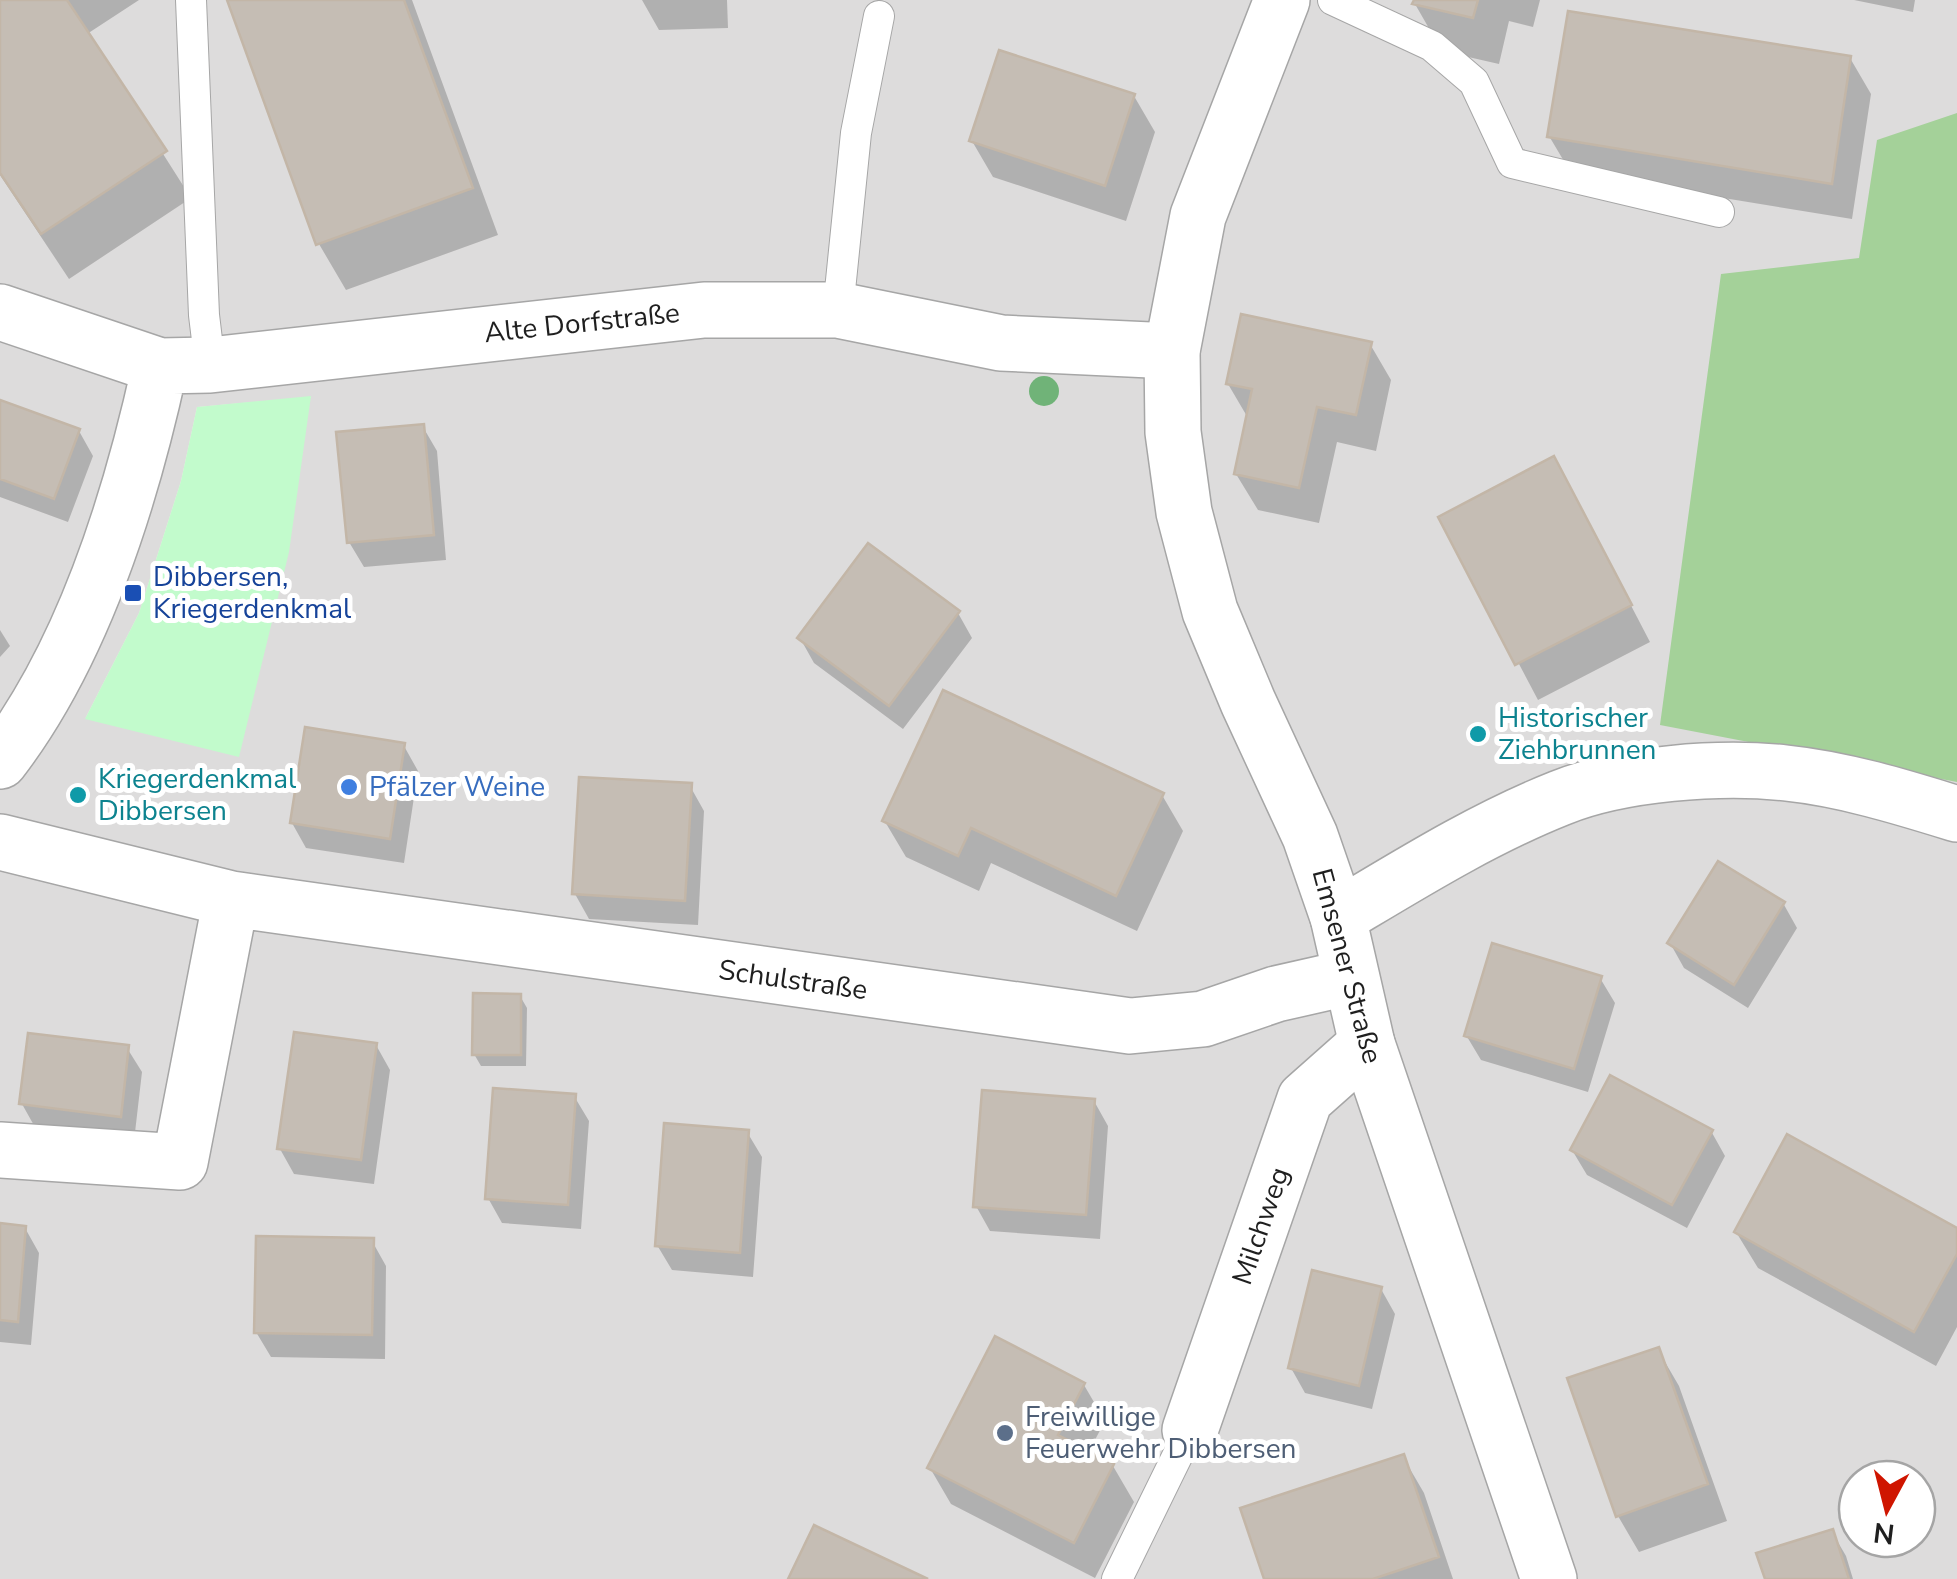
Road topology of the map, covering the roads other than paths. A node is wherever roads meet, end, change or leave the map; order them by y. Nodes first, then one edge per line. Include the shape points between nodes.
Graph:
1 (192, 0) edge
2 (1282, 0) edge
3 (1333, 0) edge
4 (880, 16) dead end
5 (1719, 212) dead end
6 (838, 310) junction
7 (0, 312) edge
8 (1172, 351) junction
9 (185, 366) junction
10 (0, 761) edge
11 (1957, 814) edge
12 (0, 842) edge
13 (231, 899) junction
14 (1338, 917) junction
15 (1351, 977) junction
16 (1367, 1044) junction
17 (0, 1150) edge
18 (1190, 1430) joint
19 (1117, 1579) edge
20 (1549, 1579) edge

1 - 9 lane via 204,315
2 - 8 street, Emsener Straße via 1198,216
3 - 5 lane via 1432,46 1474,82 1512,163
4 - 6 lane via 856,133
6 - 8 street, Alte Dorfstraße via 1001,343
6 - 9 street, Alte Dorfstraße via 704,310
7 - 9 street, Alte Dorfstraße
8 - 14 street, Emsener Straße via 1172,432 1210,611 1310,836
9 - 10 street via 139,461 97,582 31,721
11 - 14 street via 1786,773 1660,772 1562,797 1450,851
12 - 13 street, Schulstraße
13 - 15 street, Schulstraße via 1130,1026 1203,1018
13 - 17 street via 180,1162
14 - 15 street, Emsener Straße
15 - 16 street, Emsener Straße
16 - 18 street, Milchweg via 1306,1099
16 - 20 street, Emsener Straße
18 - 19 lane

